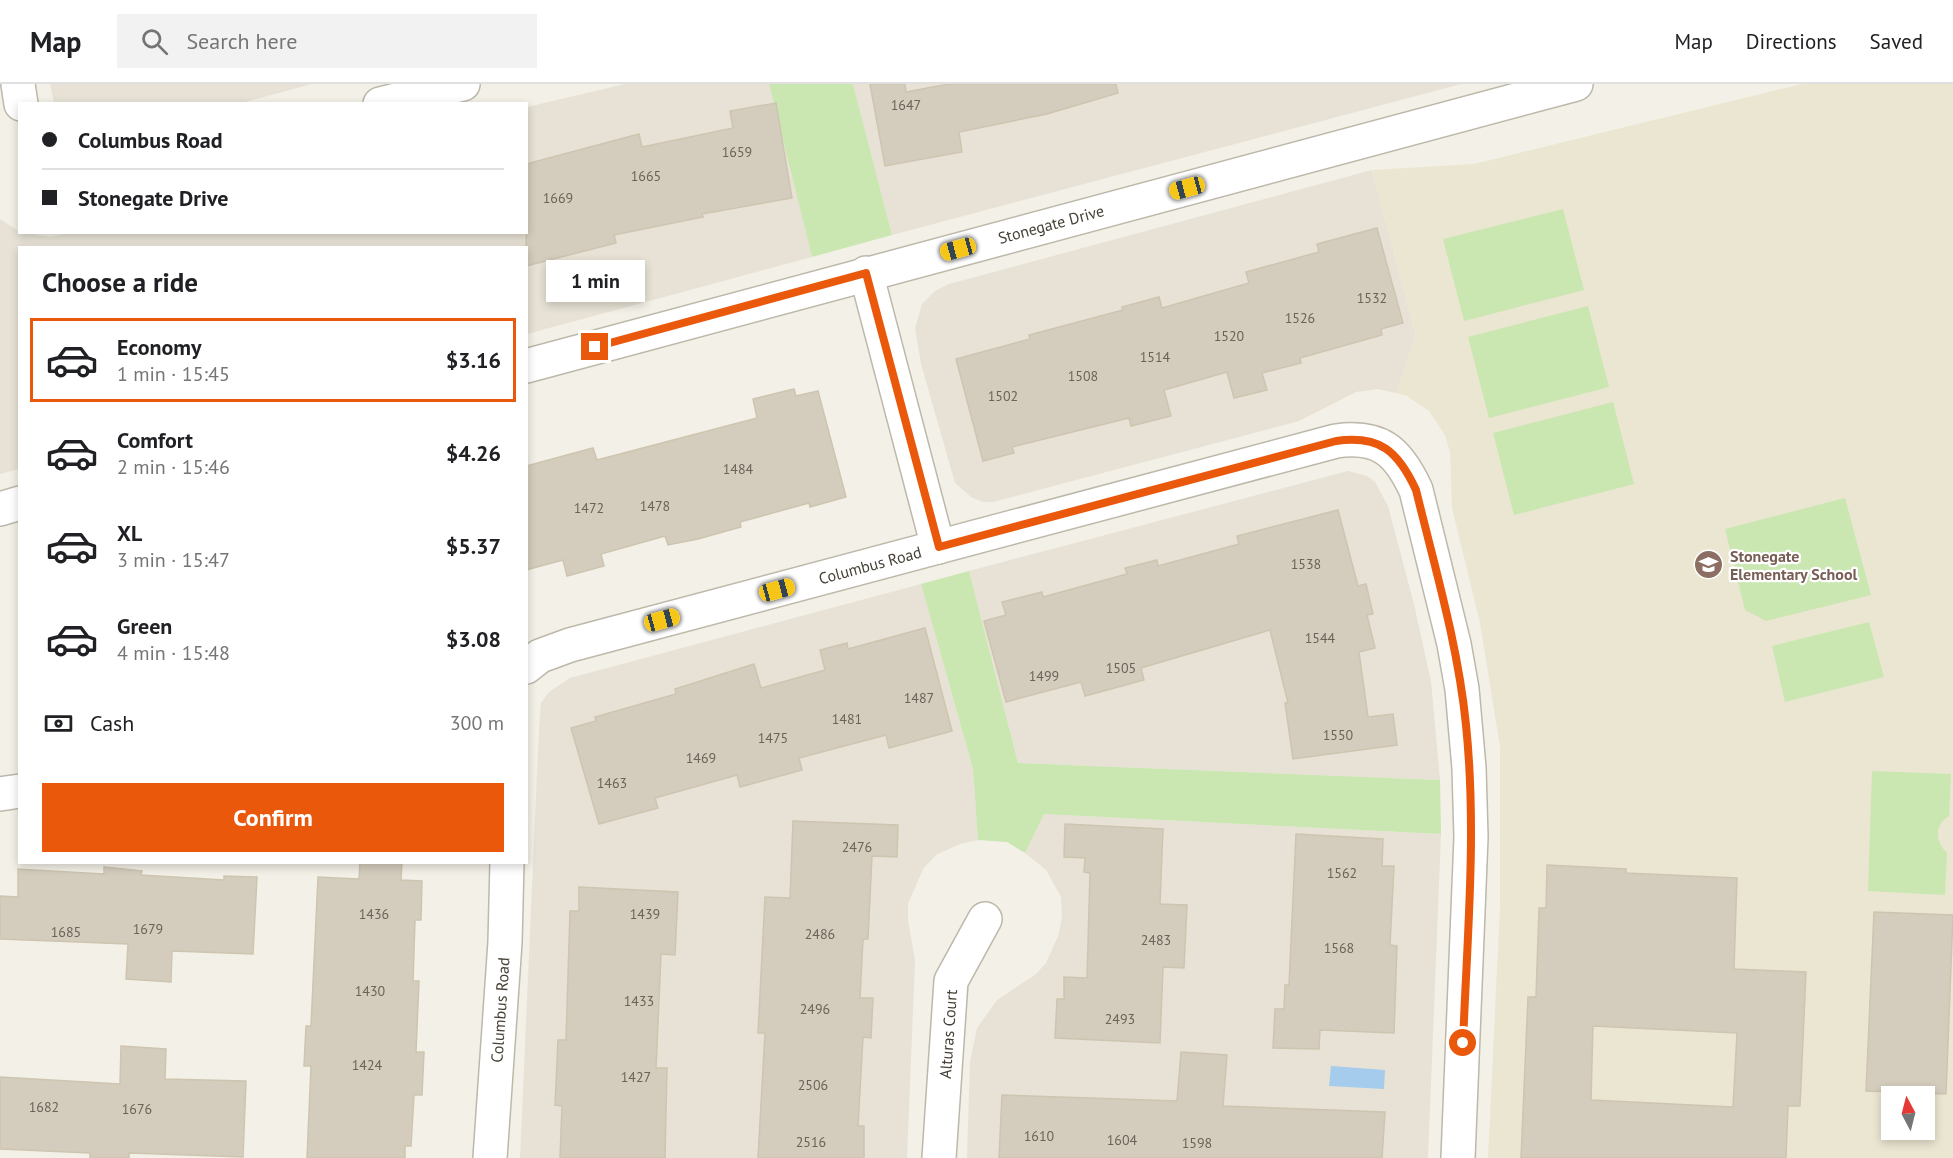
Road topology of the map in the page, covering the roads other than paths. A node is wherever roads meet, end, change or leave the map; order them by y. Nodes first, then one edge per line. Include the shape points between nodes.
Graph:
1 (18, 84) edge
2 (463, 84) edge
3 (1576, 84) edge
4 (21, 102) edge
5 (388, 102) edge
6 (866, 273) junction
7 (528, 365) edge
8 (18, 504) edge
9 (0, 509) edge
10 (939, 547) junction
11 (528, 666) edge
12 (18, 791) edge
13 (0, 794) edge
14 (507, 864) edge
15 (985, 919) dead end
16 (490, 1158) edge
17 (939, 1158) edge
18 (1458, 1158) edge

1 - 4 street
2 - 5 street
3 - 6 street, Stonegate Drive
6 - 7 street, Stonegate Drive
6 - 10 street
8 - 9 street
10 - 11 street, Columbus Road via 570,645 540,656
10 - 18 street, Columbus Road via 1336,441 1369,440 1396,455 1416,490 1454,644 1466,726 1471,837
12 - 13 street
14 - 16 street, Columbus Road
15 - 17 street, Alturas Court via 951,981

